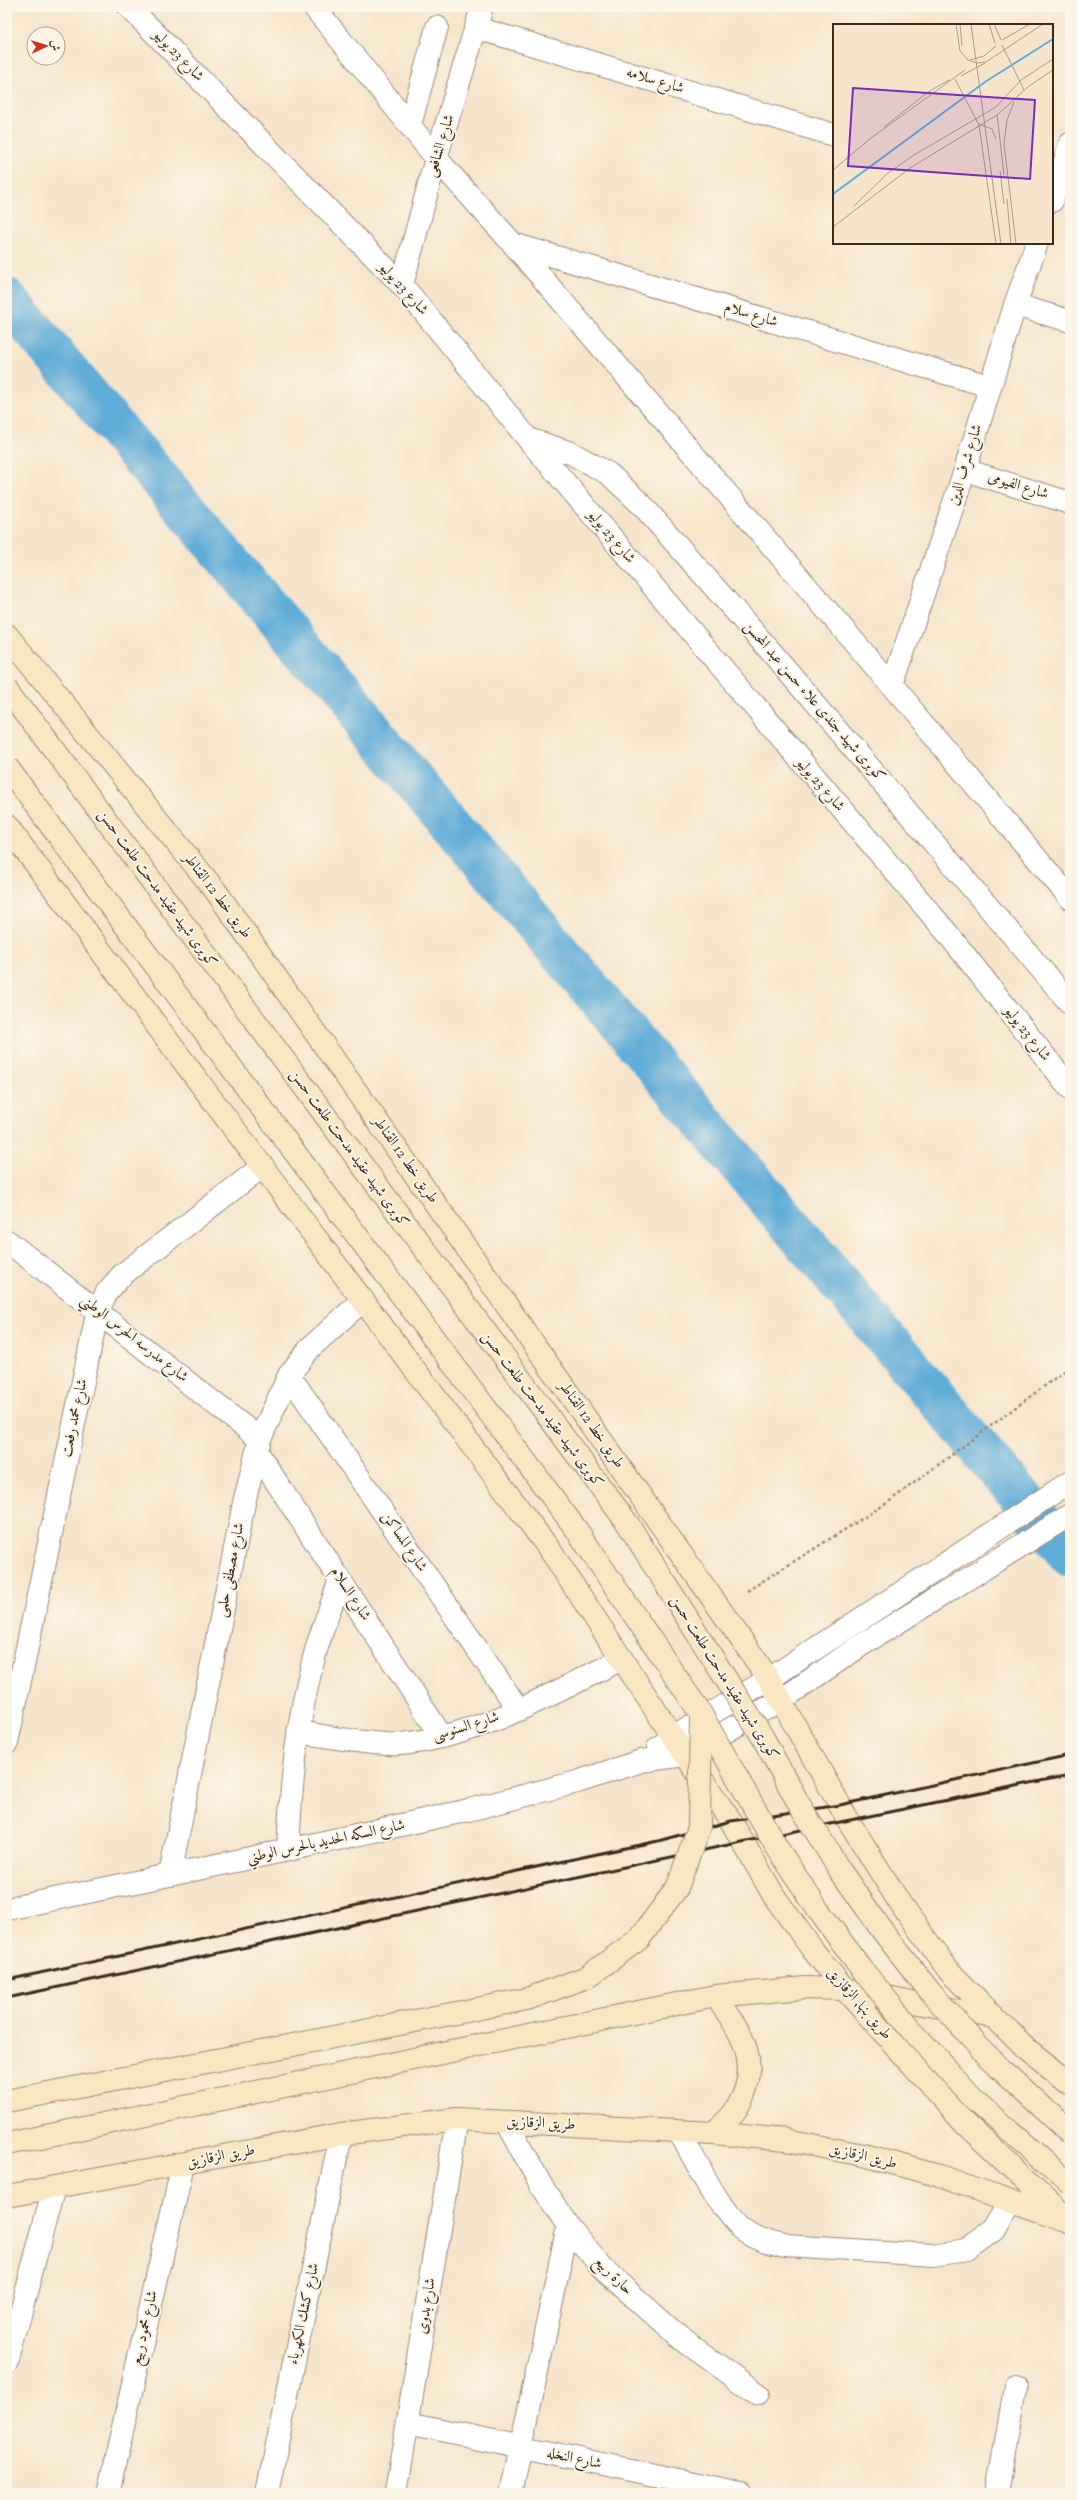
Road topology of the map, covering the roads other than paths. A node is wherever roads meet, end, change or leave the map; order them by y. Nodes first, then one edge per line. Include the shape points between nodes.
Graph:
1 (129, 7) edge
2 (314, 7) edge
3 (482, 7) edge
4 (437, 27) dead end
5 (477, 28) junction
6 (410, 125) junction
7 (833, 135) edge
8 (1070, 144) edge
9 (436, 158) junction
10 (1053, 198) edge
11 (513, 244) junction
12 (1037, 244) edge
13 (402, 285) junction
14 (1015, 305) junction
15 (1070, 321) edge
16 (989, 386) junction
17 (528, 439) junction
18 (965, 470) junction
19 (1070, 503) edge
20 (7, 636) edge
21 (7, 686) edge
22 (892, 686) junction
23 (7, 767) edge
24 (7, 826) edge
25 (1070, 898) edge
26 (1070, 1003) edge
27 (1070, 1088) edge
28 (263, 1166) junction
29 (7, 1241) edge
30 (363, 1300) junction
31 (98, 1310) junction
32 (289, 1375) junction
33 (258, 1446) junction
34 (1070, 1482) edge
35 (1070, 1515) edge
36 (340, 1579) junction
37 (622, 1659) junction
38 (769, 1679) junction
39 (781, 1700) junction
40 (519, 1710) junction
41 (701, 1714) junction
42 (298, 1732) junction
43 (674, 1736) junction
44 (442, 1737) junction
45 (7, 1743) edge
46 (685, 1755) junction
47 (641, 1761) junction
48 (288, 1850) junction
49 (170, 1875) junction
50 (7, 1909) edge
51 (844, 1989) junction
52 (715, 1996) junction
53 (993, 2017) junction
54 (1070, 2083) edge
55 (7, 2101) edge
56 (457, 2119) junction
57 (507, 2122) junction
58 (679, 2132) junction
59 (713, 2133) junction
60 (1070, 2133) edge
61 (341, 2134) junction
62 (7, 2144) edge
63 (183, 2164) junction
64 (1070, 2184) edge
65 (54, 2187) junction
66 (7, 2196) edge
67 (1010, 2201) junction
68 (1070, 2222) edge
69 (568, 2226) junction
70 (7, 2364) edge
71 (1015, 2388) dead end
72 (758, 2394) dead end
73 (408, 2423) junction
74 (519, 2447) junction
75 (108, 2493) edge
76 (267, 2493) edge
77 (396, 2493) edge
78 (511, 2493) edge
79 (742, 2493) edge
80 (997, 2493) edge

1 - 13 street, شارع 23 يوليو
2 - 6 street
3 - 5 street, شارع الشافعى
4 - 6 street
5 - 7 street, شارع سلامه
5 - 9 street, شارع الشافعى
6 - 9 street
8 - 10 street
9 - 11 street
9 - 13 street, شارع الشافعى
11 - 16 street, شارع سلام
11 - 22 street
12 - 14 street, شارع شرف الدين
13 - 17 street, شارع 23 يوليو
14 - 15 street
14 - 16 street, شارع شرف الدين
16 - 18 street, شارع شرف الدين
17 - 26 street, كوبرى شهيد جندى علاء حسن عبد المحسن via 571,453 609,474 642,505 773,654
17 - 27 street, شارع 23 يوليو via 948,934
18 - 19 street, شارع الفيومى
18 - 22 street, شارع شرف الدين
20 - 38 main road, طريق خط 12 القناطر via 215,890
21 - 60 main road, كوبرى شهيد عقيد مدحت طلعت حسن, bridge via 628,1524 762,1736 799,1804 839,1869 884,1932 931,1993 997,2066
22 - 25 street
23 - 41 main road, bridge via 576,1529
24 - 28 main road
28 - 30 main road
28 - 31 street, شارع محمد رفعت via 122,1275 107,1292
29 - 31 street, شارع مدرسه الحرس الوطني
30 - 32 street, شارع مصطفى حلمى via 310,1348
30 - 37 main road via 550,1550
31 - 33 street, شارع مدرسه الحرس الوطني
31 - 45 street, شارع محمد رفعت
32 - 33 street, شارع مصطفى حلمى
32 - 40 street, شارع المساكن
33 - 36 street, شارع السلام
33 - 49 street, شارع مصطفى حلمى via 242,1511
34 - 38 street, شارع السكه الحديد بالحرس الوطني
35 - 39 street, شارع السكه الحديد بالحرس الوطني via 860,1646
36 - 42 street via 315,1654
36 - 44 street, شارع السلام
37 - 40 street, شارع السنوسى
37 - 43 main road
38 - 39 main road, طريق خط 12 القناطر
38 - 43 street, شارع السكه الحديد بالحرس الوطني
39 - 46 street, شارع السكه الحديد بالحرس الوطني
39 - 53 main road via 848,1820 901,1905 949,1971
40 - 44 street, شارع السنوسى
41 - 55 main road, bridge via 699,1827 677,1888 639,1939 587,1977 527,1999
41 - 64 main road, bridge via 776,1846 818,1910 864,1972 913,2032 975,2100
42 - 44 street, شارع السنوسى via 400,1744
42 - 48 street
43 - 46 main road
43 - 47 street, شارع السكه الحديد بالحرس الوطني
46 - 47 street, شارع السكه الحديد بالحرس الوطني
46 - 51 main road, طريق بنها, الزقازيق via 731,1821 774,1896
47 - 48 street, شارع السكه الحديد بالحرس الوطني via 577,1782 469,1810
48 - 49 street, شارع السكه الحديد بالحرس الوطني
49 - 50 street, شارع السكه الحديد بالحرس الوطني
51 - 52 main road via 805,1988
51 - 53 main road
51 - 68 main road, طريق بنها, الزقازيق via 965,2123
52 - 59 main road via 737,2025 748,2054 747,2084 735,2112
52 - 62 main road
53 - 54 main road via 1022,2045
56 - 57 main road, طريق الزقازيق
56 - 61 main road, طريق الزقازيق
56 - 73 street, شارع بدوى
57 - 58 main road, طريق الزقازيق
57 - 69 street, حارة ربيع via 541,2185
58 - 59 main road, طريق الزقازيق
58 - 67 street via 728,2215 744,2230 764,2241 785,2246 933,2255 966,2250 994,2230
59 - 67 main road, طريق الزقازيق via 786,2140 863,2155 939,2176
61 - 63 main road, طريق الزقازيق
61 - 76 street, شارع كشك الكهرباء
63 - 65 main road, طريق الزقازيق
63 - 75 street, شارع محمود ربيع
65 - 66 main road, طريق الزقازيق
65 - 70 street
67 - 68 main road, طريق الزقازيق
69 - 72 street, حارة ربيع via 609,2275 679,2337
69 - 74 street
71 - 80 street
73 - 74 street, شارع النخله
73 - 77 street, شارع بدوى
74 - 78 street
74 - 79 street, شارع النخله

